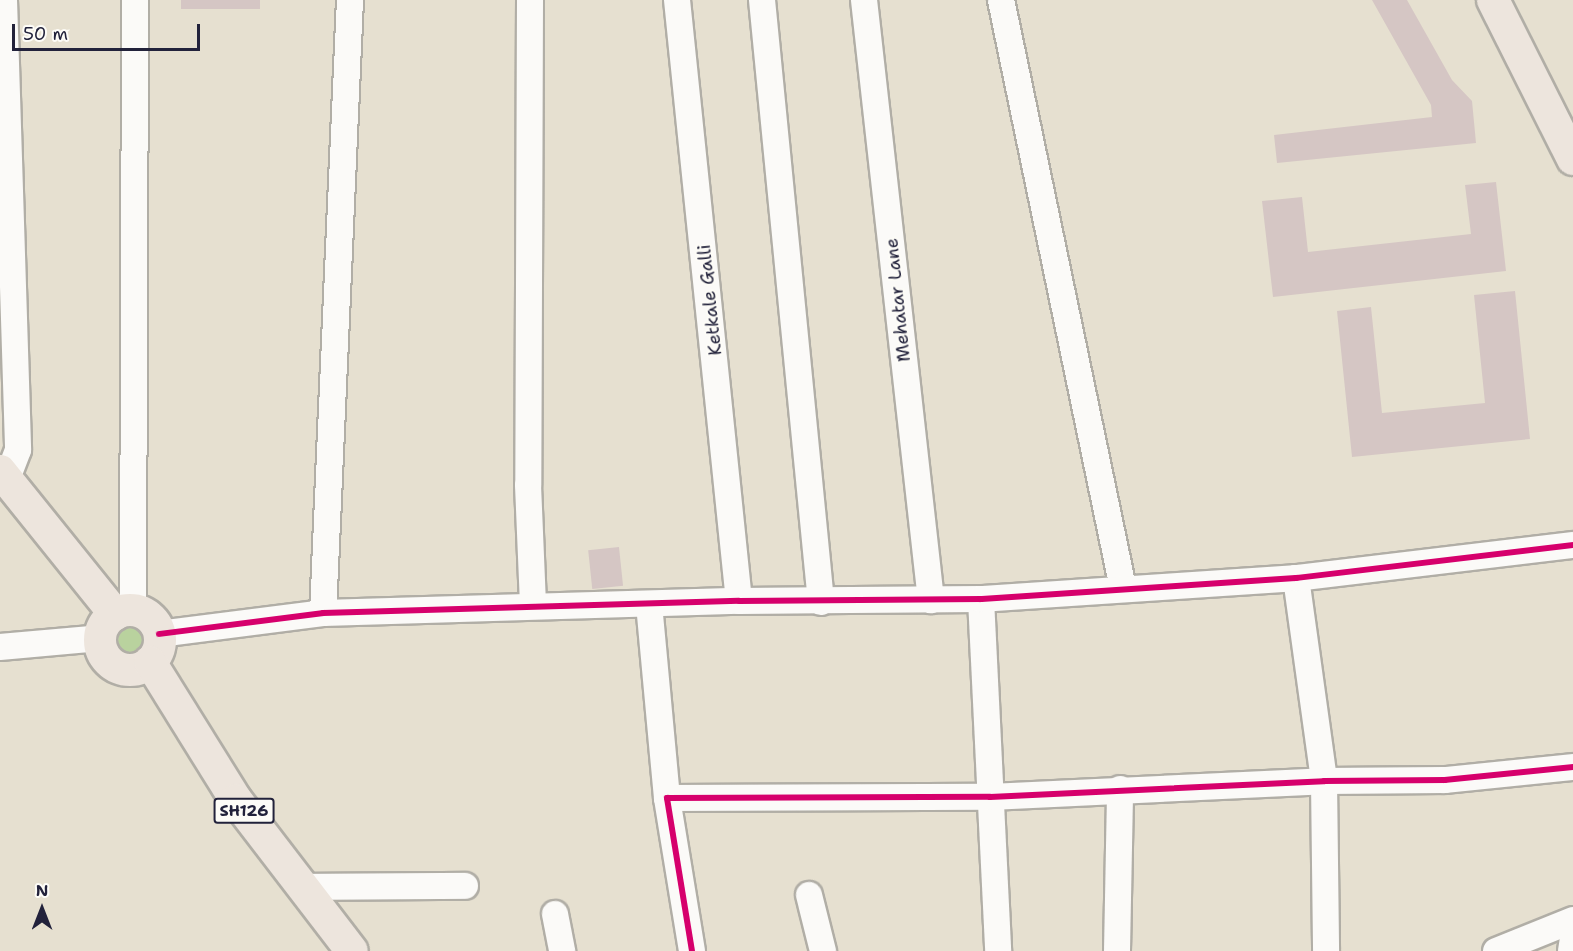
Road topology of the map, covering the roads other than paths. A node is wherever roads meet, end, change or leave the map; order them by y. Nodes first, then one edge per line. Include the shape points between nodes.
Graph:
1 (4, 0) edge
2 (135, 0) edge
3 (350, 0) edge
4 (530, 0) edge
5 (678, 0) edge
6 (762, 0) edge
7 (864, 0) edge
8 (1001, 0) edge
9 (1493, 0) edge
10 (1518, 0) edge
11 (1573, 116) edge
12 (1573, 159) edge
13 (3, 476) edge
14 (1573, 545) edge
15 (1296, 578) junction
16 (1123, 588) junction
17 (981, 599) junction
18 (931, 600) junction
19 (739, 601) junction
20 (821, 602) junction
21 (648, 604) junction
22 (533, 606) junction
23 (323, 613) junction
24 (116, 621) junction
25 (0, 647) edge
26 (154, 648) junction
27 (1573, 767) edge
28 (1324, 781) junction
29 (1120, 789) junction
30 (990, 797) junction
31 (667, 798) junction
32 (465, 886) dead end
33 (304, 887) junction
34 (809, 895) dead end
35 (555, 914) dead end
36 (1573, 920) edge
37 (1573, 939) edge
38 (352, 951) edge
39 (562, 951) edge
40 (692, 951) edge
41 (823, 951) edge
42 (998, 951) edge
43 (1118, 951) edge
44 (1326, 951) edge
45 (1496, 951) edge
46 (1571, 951) edge

1 - 13 street via 18,450
2 - 24 street
3 - 23 street
4 - 22 street via 528,485
5 - 19 street, Ketkale Galli
6 - 20 street
7 - 18 street, Mehatar Lane
8 - 16 street
9 - 12 main road
10 - 11 main road
13 - 24 main road
14 - 15 street
15 - 16 street
15 - 28 street
16 - 17 street
17 - 18 street
17 - 30 street
18 - 20 street
19 - 20 street
19 - 21 street
21 - 22 street
21 - 31 street
22 - 23 street
23 - 26 street
24 - 25 street
24 - 26 main road via 150,618
24 - 26 main road via 105,657 112,664 132,670
26 - 33 main road, SH126 via 236,800
27 - 28 street via 1445,780
28 - 29 street
28 - 44 street
29 - 30 street
29 - 43 street
30 - 31 street
30 - 42 street
31 - 40 street
32 - 33 street
33 - 38 main road, SH126
34 - 41 street
35 - 39 street
36 - 45 street
37 - 46 street

